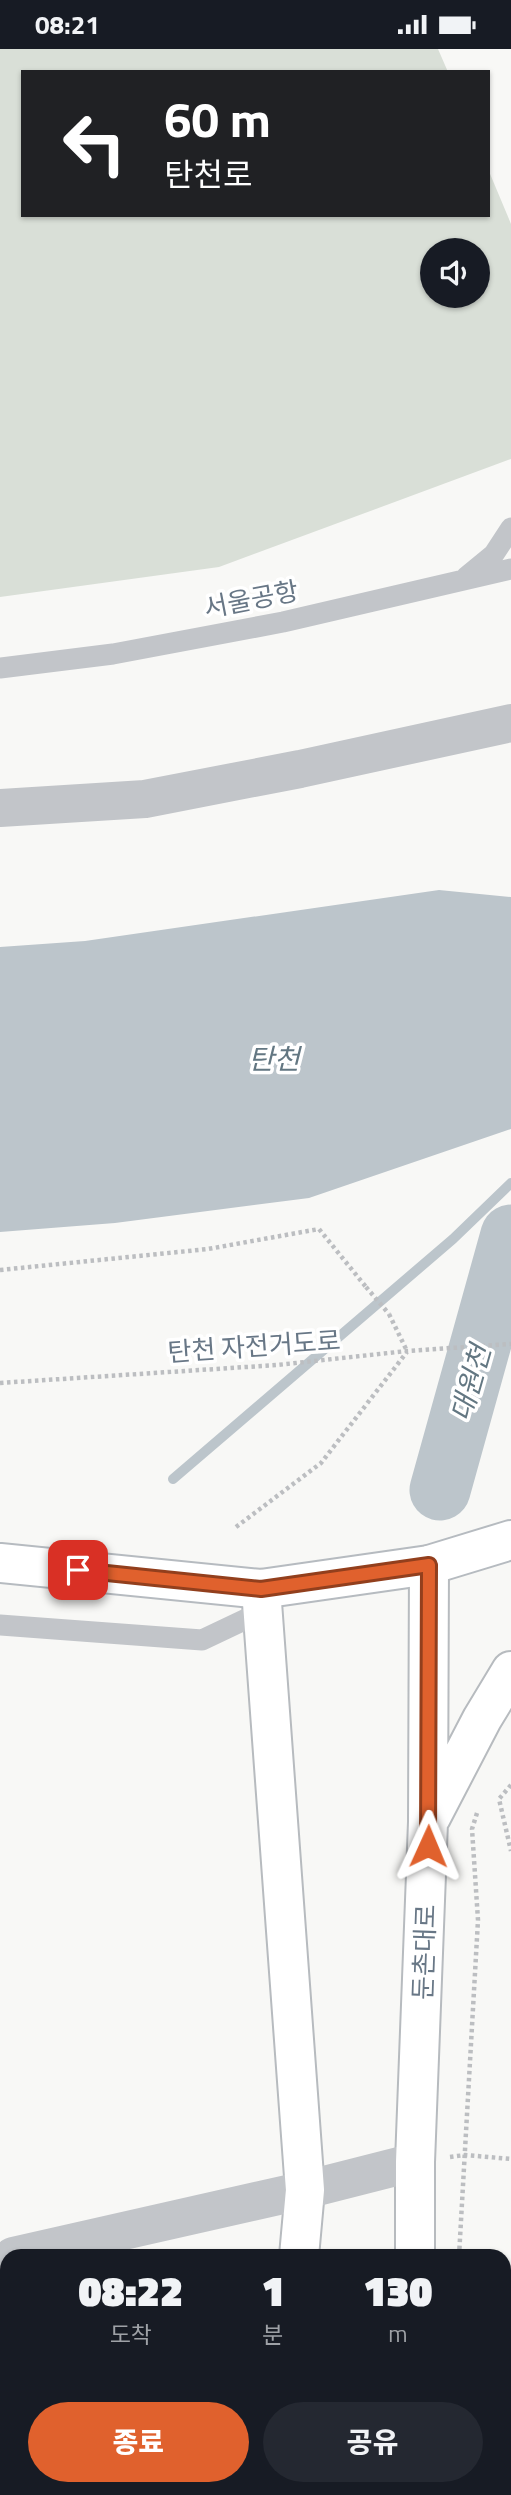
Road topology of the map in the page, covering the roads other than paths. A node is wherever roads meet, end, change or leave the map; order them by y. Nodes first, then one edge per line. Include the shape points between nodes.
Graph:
1 (511, 528) edge
2 (511, 569) edge
3 (460, 581) junction
4 (0, 668) edge
5 (511, 723) edge
6 (0, 807) edge
7 (511, 1540) edge
8 (0, 1563) edge
9 (429, 1565) junction
10 (262, 1600) junction
11 (0, 1625) edge
12 (511, 1671) edge
13 (428, 1822) junction
14 (415, 2162) junction
15 (305, 2190) junction
16 (44, 2249) edge
17 (300, 2249) edge
18 (415, 2249) edge

1 - 3 lane via 494,554
2 - 3 lane, 서울공항
3 - 4 lane, 서울공항 via 113,655
5 - 6 street via 145,799
7 - 9 main road
8 - 10 main road
9 - 10 main road
9 - 13 main road, 둔촌대로
10 - 11 lane via 202,1640
10 - 15 main road
12 - 13 main road
13 - 14 main road, 둔촌대로
14 - 15 street
14 - 18 main road, 둔촌대로
15 - 16 street
15 - 17 main road

